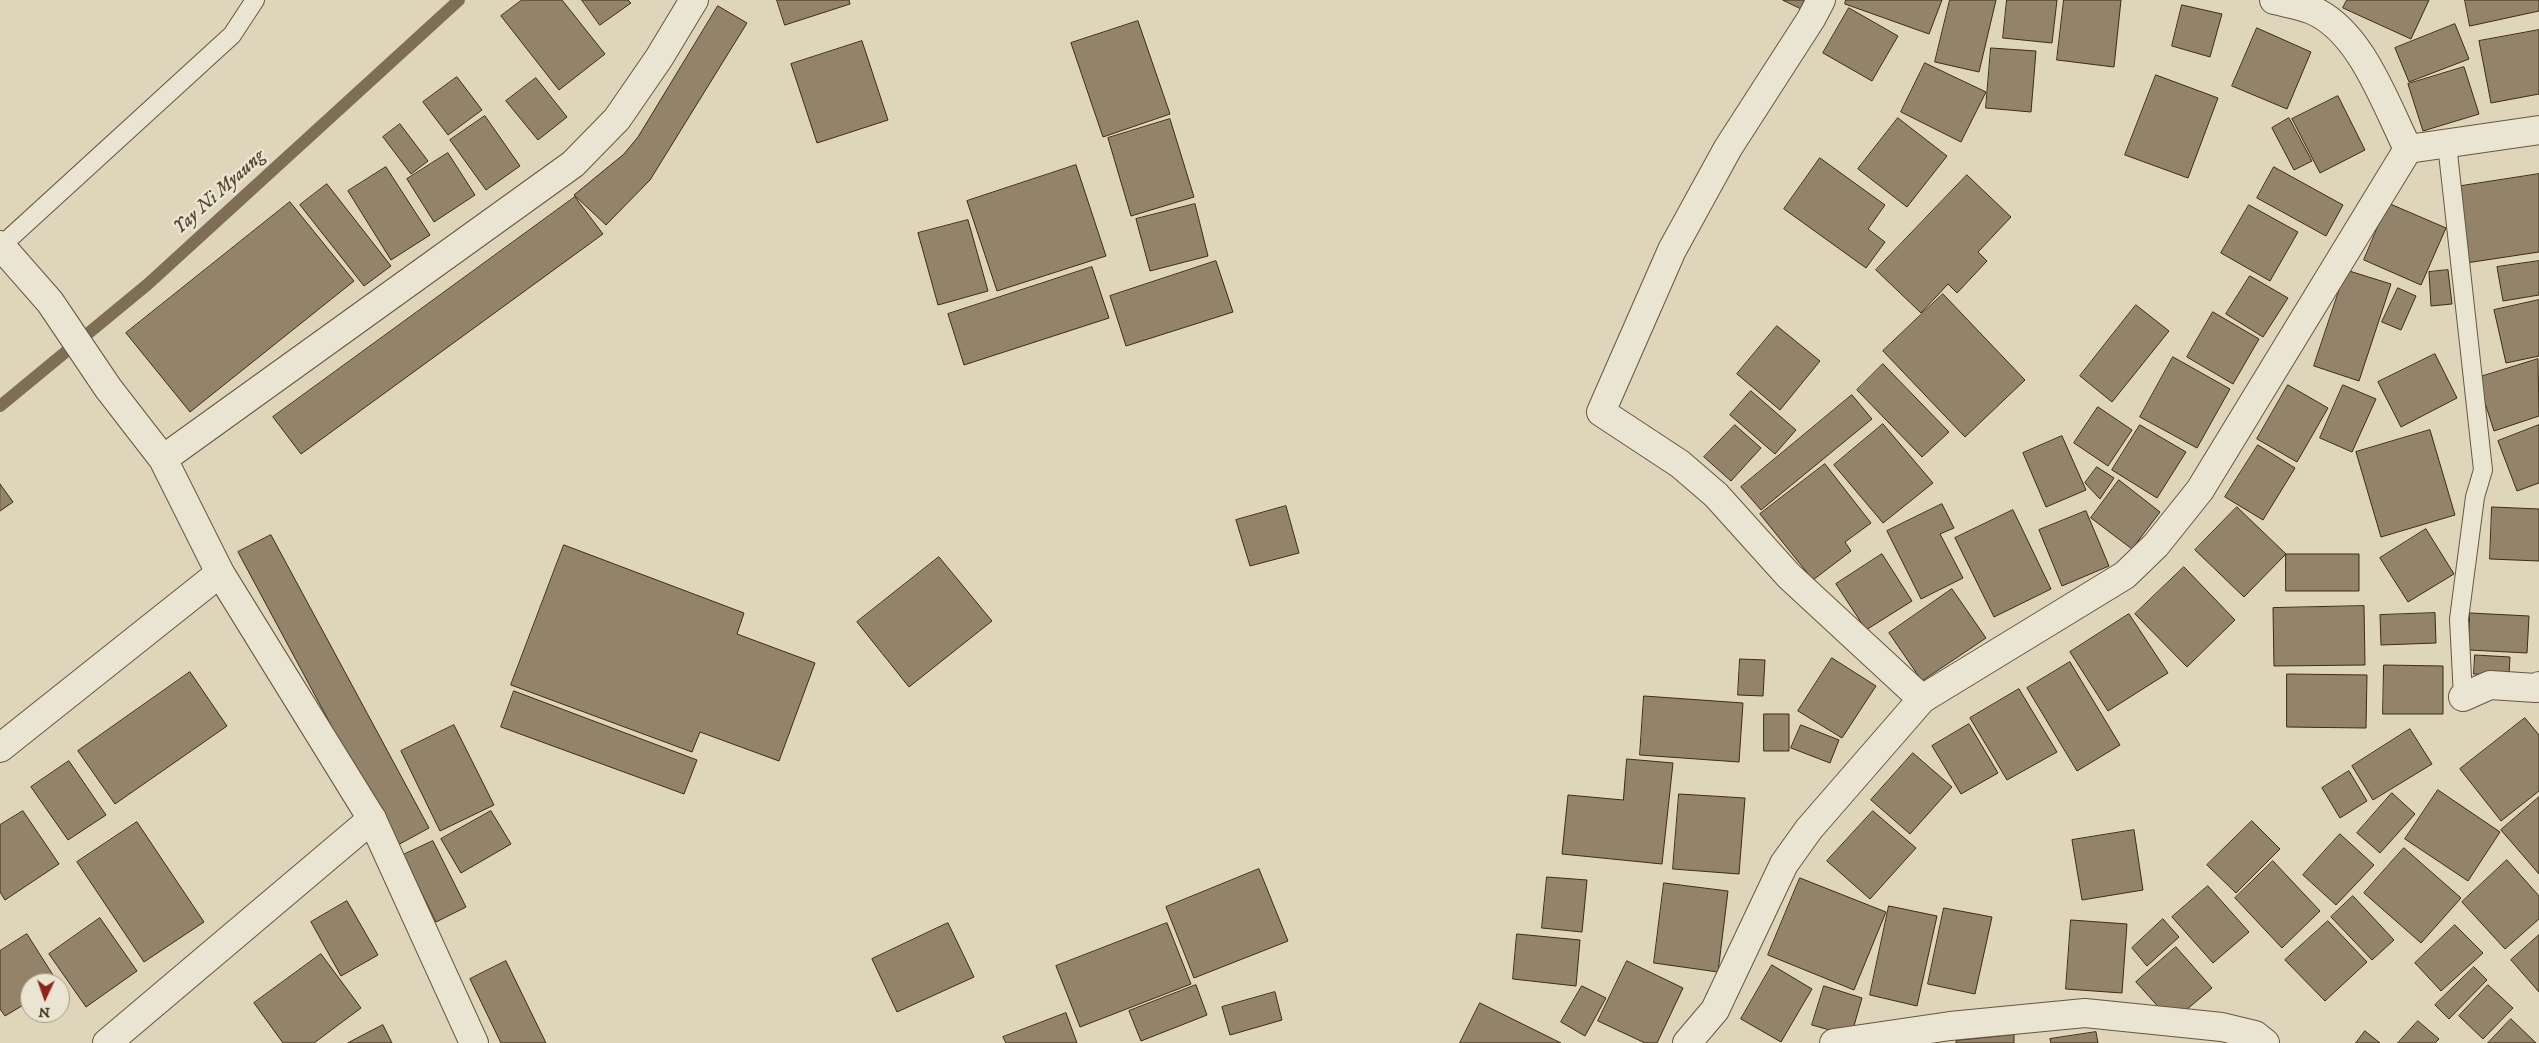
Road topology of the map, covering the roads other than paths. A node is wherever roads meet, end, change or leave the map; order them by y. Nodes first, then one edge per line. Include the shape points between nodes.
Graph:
1 (255, 0) edge
2 (694, 0) edge
3 (1821, 0) edge
4 (2279, 1) edge
5 (2539, 130) edge
6 (2447, 144) junction
7 (2408, 150) junction
8 (0, 245) edge
9 (163, 459) junction
10 (220, 573) junction
11 (2538, 688) edge
12 (2463, 697) joint
13 (1922, 699) junction
14 (0, 748) edge
15 (372, 819) junction
16 (1880, 1040) edge
17 (107, 1043) edge
18 (474, 1043) edge
19 (1687, 1043) edge
20 (1834, 1043) edge
21 (2265, 1043) edge

1 - 8 lane via 232,35
2 - 9 street via 617,119 573,164
3 - 13 street via 1728,148 1672,250 1600,412 1680,464 1716,495 1789,576
4 - 7 street via 2312,10 2342,29 2356,46
5 - 6 street
6 - 7 street
6 - 12 lane via 2483,470 2475,497 2459,618
7 - 13 street via 2200,490 2156,545 2125,575
8 - 9 street via 50,302 108,388
9 - 10 street
10 - 14 street
10 - 15 street
11 - 12 street via 2490,685
13 - 19 street via 1810,829 1784,864 1715,1010
15 - 17 street
15 - 18 street
16 - 20 street
16 - 21 street via 1950,1026 2085,1013 2222,1027 2255,1035

